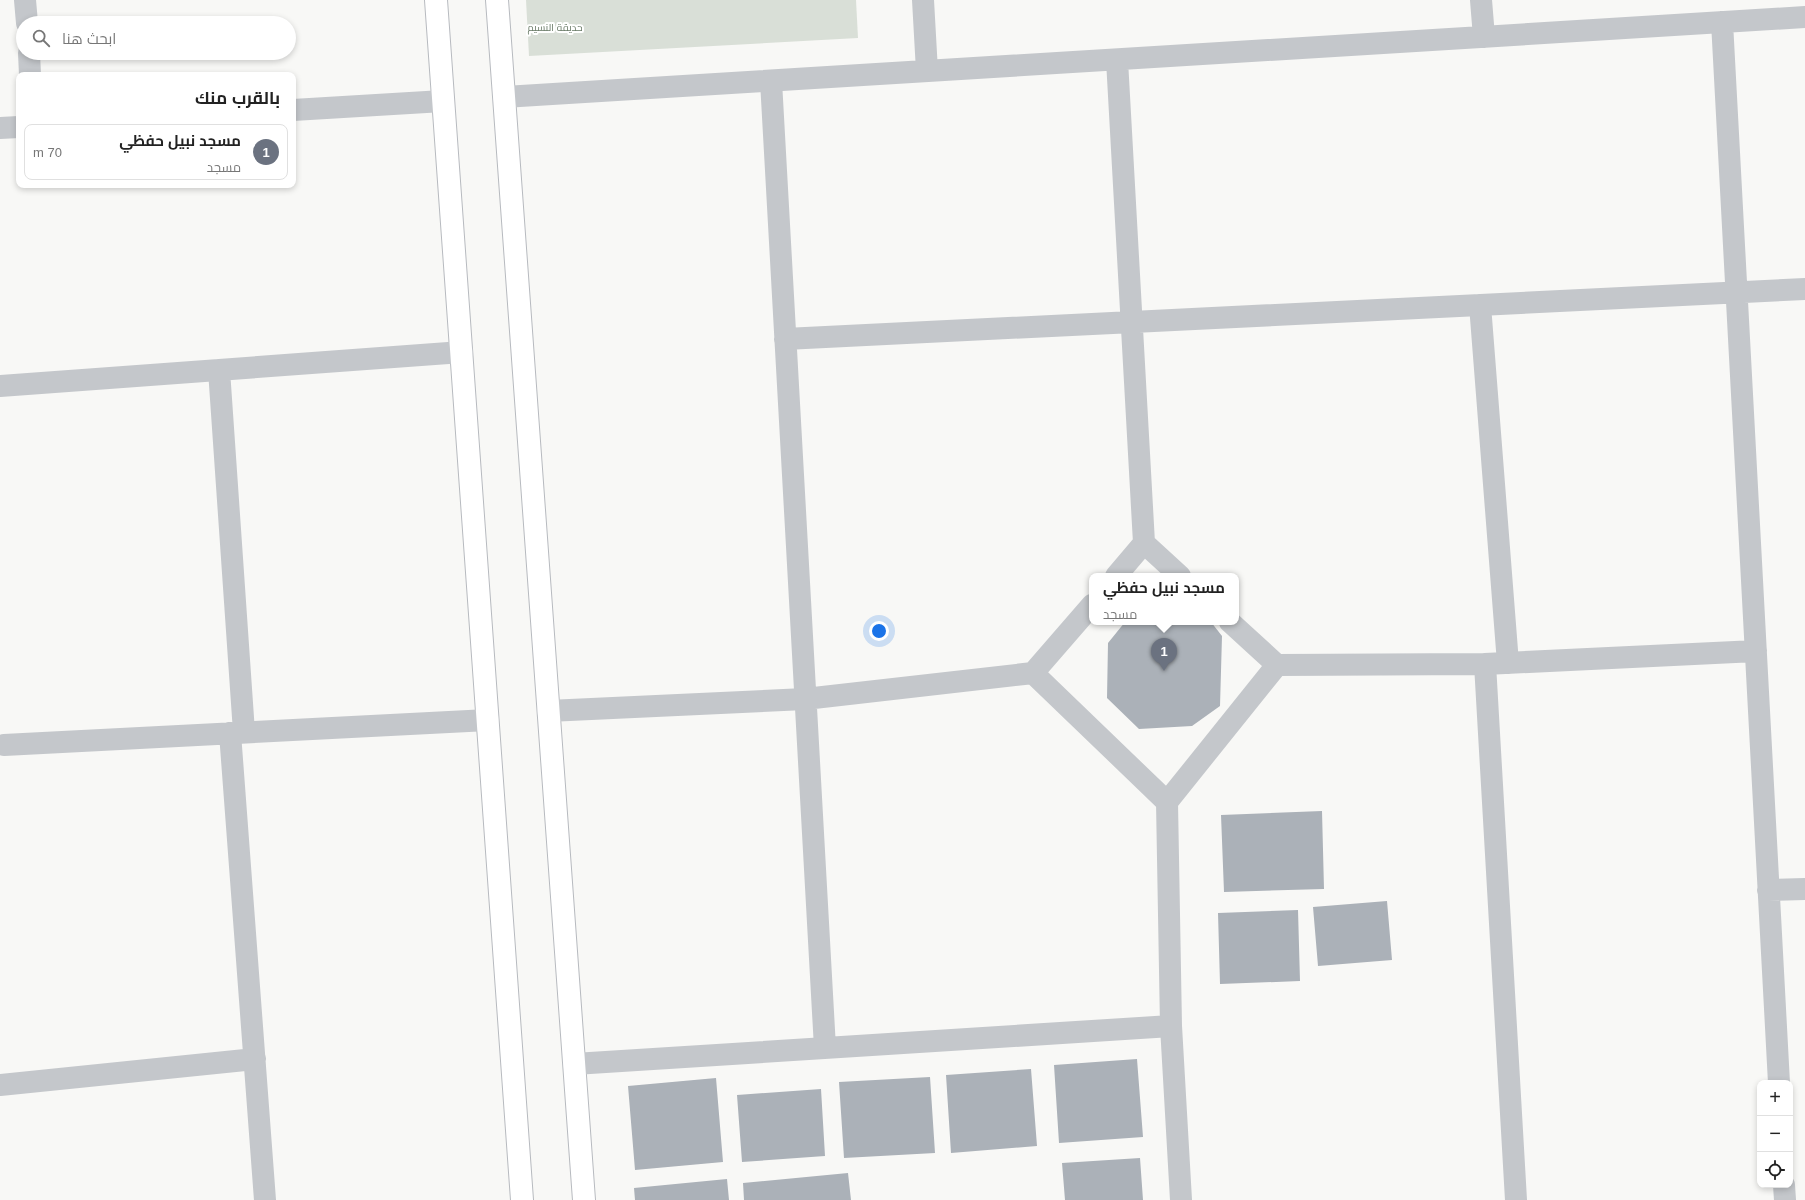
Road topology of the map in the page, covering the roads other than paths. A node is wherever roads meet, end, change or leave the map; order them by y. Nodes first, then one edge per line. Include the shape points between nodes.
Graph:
1 (25, 0) edge
2 (436, 0) edge
3 (497, 0) edge
4 (923, 0) edge
5 (1481, 0) edge
6 (26, 16) edge
7 (1805, 17) edge
8 (1722, 22) junction
9 (1484, 37) junction
10 (29, 60) edge
11 (1117, 60) junction
12 (927, 71) junction
13 (30, 72) edge
14 (771, 81) junction
15 (504, 97) junction
16 (444, 101) junction
17 (296, 110) edge
18 (16, 127) edge
19 (0, 128) edge
20 (1805, 289) edge
21 (1737, 292) junction
22 (1480, 305) junction
23 (1132, 322) junction
24 (785, 339) junction
25 (462, 352) junction
26 (219, 370) junction
27 (0, 386) edge
28 (1144, 544) junction
29 (1119, 573) edge
30 (1177, 573) edge
31 (1089, 608) edge
32 (1233, 625) edge
33 (1756, 651) junction
34 (1508, 663) junction
35 (1485, 664) junction
36 (1277, 665) junction
37 (1033, 673) junction
38 (805, 698) junction
39 (548, 711) junction
40 (488, 720) junction
41 (237, 733) junction
42 (1, 745) edge
43 (1167, 802) junction
44 (1805, 889) edge
45 (1768, 890) junction
46 (1171, 1026) junction
47 (825, 1048) junction
48 (255, 1059) junction
49 (574, 1064) junction
50 (1779, 1080) edge
51 (0, 1085) edge
52 (1784, 1188) edge
53 (264, 1200) edge
54 (522, 1200) edge
55 (584, 1200) edge
56 (1181, 1200) edge
57 (1516, 1200) edge
58 (1785, 1200) edge

1 - 6 street
2 - 16 street
3 - 15 street
4 - 12 street
5 - 9 street
7 - 8 street
8 - 9 street
8 - 21 street
9 - 11 street
10 - 13 street
11 - 12 street
11 - 23 street
12 - 14 street
14 - 15 street
14 - 24 street
15 - 39 street
16 - 17 street
16 - 25 street
18 - 19 street
20 - 21 street
21 - 22 street
21 - 33 street
22 - 23 street
22 - 34 street
23 - 24 street
23 - 28 street
24 - 38 street
25 - 26 street
25 - 40 street
26 - 27 street
26 - 41 street
28 - 29 street
28 - 30 street
31 - 37 street
32 - 36 street
33 - 34 street
33 - 45 street
34 - 35 street
35 - 36 street
35 - 57 street
36 - 43 street
37 - 38 street
37 - 43 street
38 - 39 street
38 - 47 street
39 - 49 street
40 - 41 street
40 - 54 street
41 - 42 street
41 - 48 street
43 - 46 street
44 - 45 street
45 - 50 street
46 - 47 street
46 - 56 street
47 - 49 street
48 - 51 street
48 - 53 street
49 - 55 street
52 - 58 street

